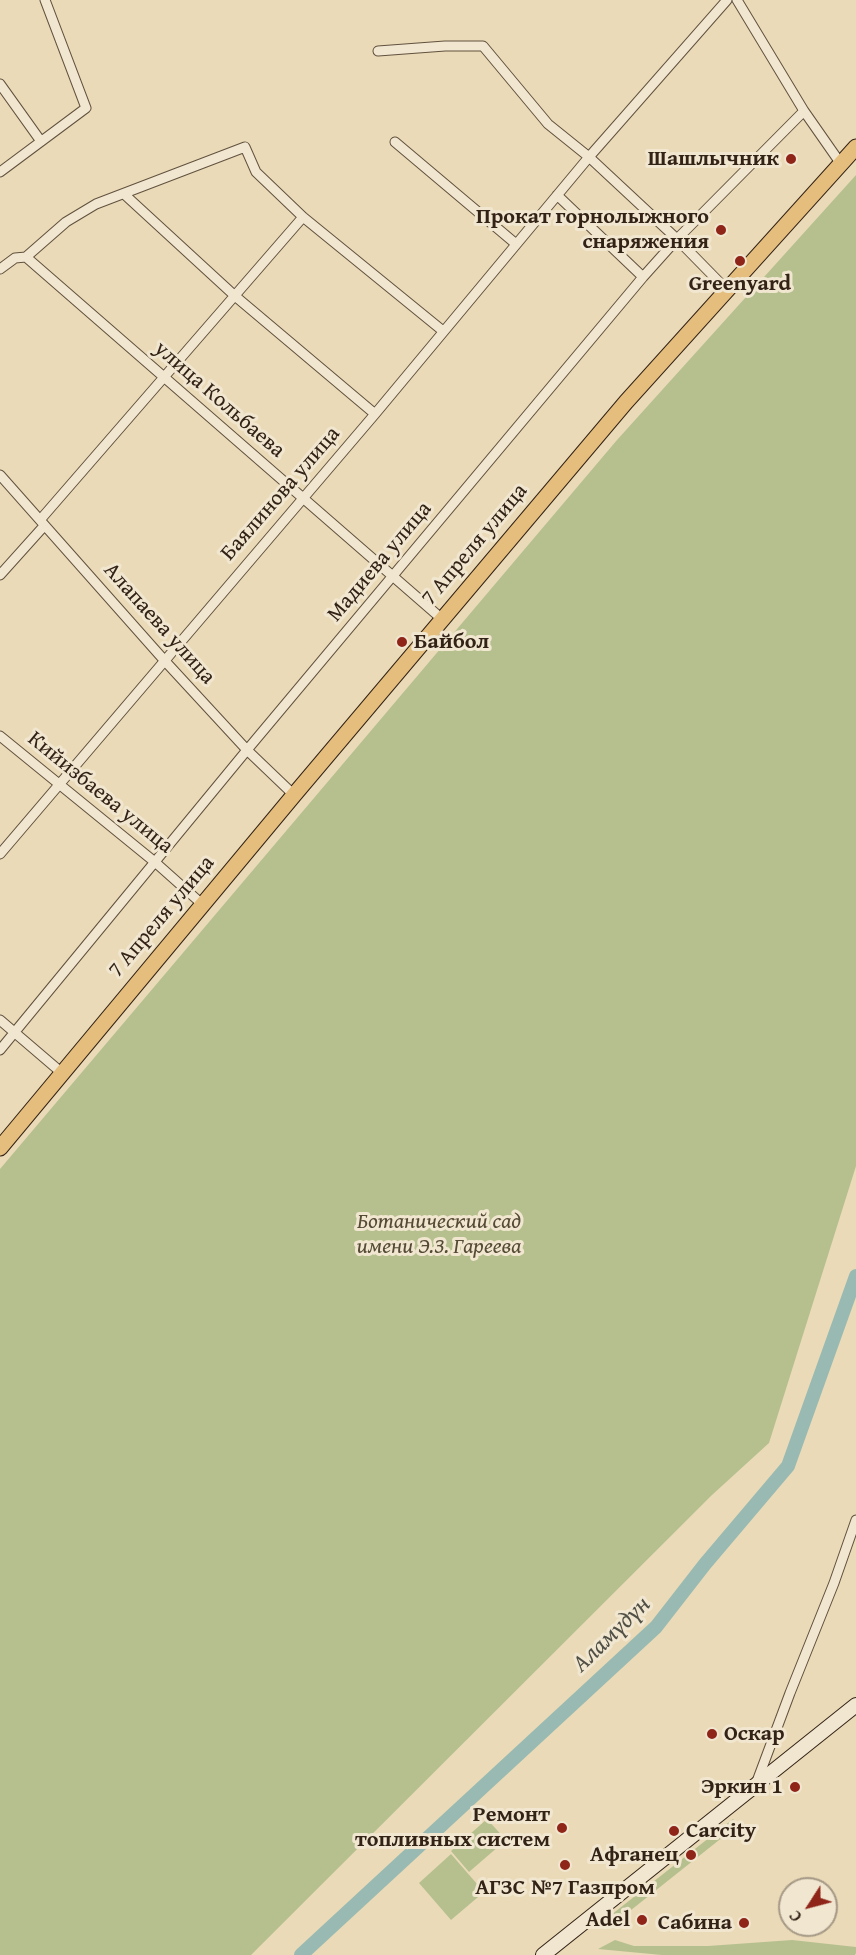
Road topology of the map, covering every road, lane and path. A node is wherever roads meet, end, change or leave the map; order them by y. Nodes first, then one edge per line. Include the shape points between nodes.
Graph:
1 (45, 0) edge
2 (728, 0) edge
3 (737, 0) edge
4 (378, 51) dead end
5 (0, 84) edge
6 (804, 111) junction
7 (40, 140) junction
8 (395, 142) dead end
9 (856, 147) edge
10 (589, 157) junction
11 (841, 164) junction
12 (0, 172) edge
13 (124, 194) junction
14 (557, 195) junction
15 (303, 217) junction
16 (677, 239) junction
17 (516, 244) junction
18 (26, 257) junction
19 (0, 268) edge
20 (643, 277) junction
21 (728, 290) junction
22 (235, 296) junction
23 (443, 331) junction
24 (164, 378) junction
25 (375, 414) junction
26 (0, 475) edge
27 (302, 498) junction
28 (42, 523) junction
29 (0, 575) edge
30 (394, 576) junction
31 (442, 619) junction
32 (164, 660) junction
33 (0, 736) edge
34 (247, 750) junction
35 (57, 784) junction
36 (294, 795) junction
37 (0, 854) edge
38 (156, 863) junction
39 (202, 904) junction
40 (0, 1020) edge
41 (15, 1032) junction
42 (0, 1050) edge
43 (62, 1073) junction
44 (0, 1148) edge
45 (856, 1520) edge
46 (856, 1705) edge
47 (756, 1785) junction
48 (543, 1955) edge

1 - 7 street via 86,108
2 - 10 street, Баялинова улица
3 - 6 street
4 - 10 street via 483,46 548,124
5 - 7 street
6 - 11 street
6 - 16 street, Мадиева улица
7 - 12 street
8 - 17 street
9 - 11 main road, 7 Апреля улица
10 - 14 street, Баялинова улица
10 - 16 street
11 - 21 main road, 7 Апреля улица
13 - 15 street via 245,147 256,172
13 - 18 street via 96,204 66,222
13 - 22 street
14 - 17 street, Баялинова улица
14 - 20 street
15 - 22 street
15 - 23 street
16 - 20 street, Мадиева улица
16 - 21 street
17 - 23 street, Баялинова улица
18 - 19 street via 15,258
18 - 24 street, улица Кольбаева
20 - 30 street, Мадиева улица
21 - 31 main road, 7 Апреля улица via 626,402
22 - 24 street
22 - 25 street
23 - 25 street, Баялинова улица
24 - 27 street, улица Кольбаева
24 - 28 street
25 - 27 street, Баялинова улица
26 - 28 street, Алапаева улица
27 - 30 street, улица Кольбаева
27 - 32 street, Баялинова улица
28 - 29 street
28 - 32 street, Алапаева улица
30 - 31 street, улица Кольбаева
30 - 34 street, Мадиева улица
31 - 36 main road, 7 Апреля улица
32 - 34 street, Алапаева улица
32 - 35 street, Баялинова улица
33 - 35 street, Кийизбаева улица
34 - 36 street, Алапаева улица
34 - 38 street, Мадиева улица
35 - 37 street, Баялинова улица
35 - 38 street, Кийизбаева улица
36 - 39 main road, 7 Апреля улица
38 - 39 street, Кийизбаева улица
38 - 41 street, Мадиева улица
39 - 43 main road, 7 Апреля улица
40 - 41 street
41 - 42 street, Мадиева улица
41 - 43 street
43 - 44 main road, 7 Апреля улица
45 - 47 street
46 - 47 main road
47 - 48 main road

